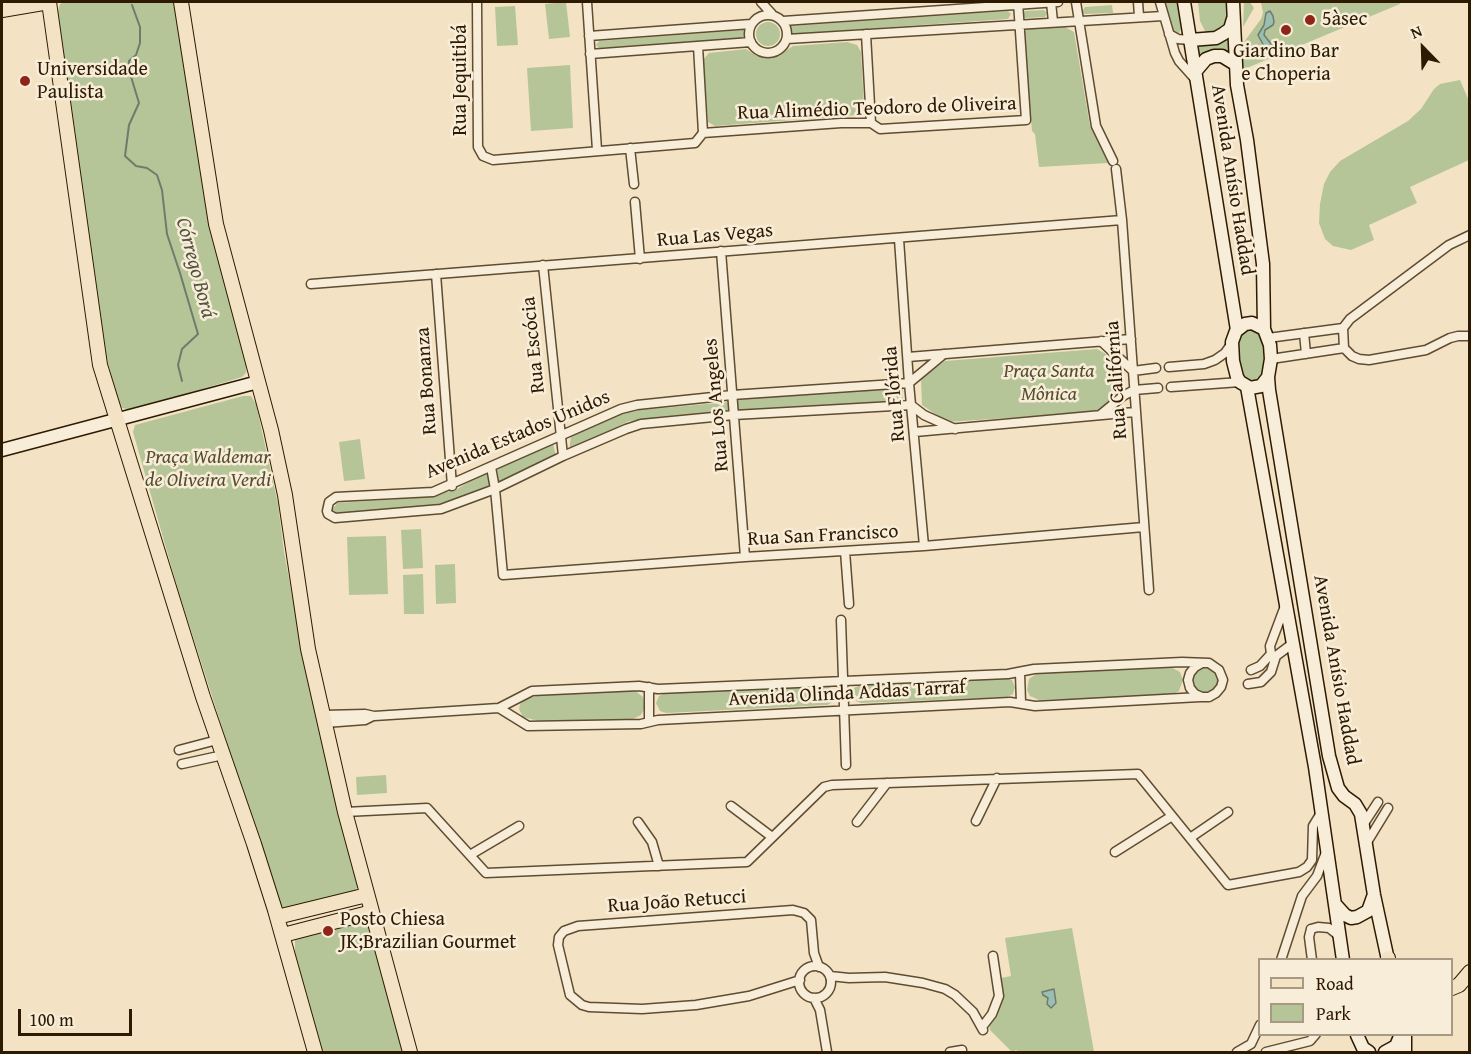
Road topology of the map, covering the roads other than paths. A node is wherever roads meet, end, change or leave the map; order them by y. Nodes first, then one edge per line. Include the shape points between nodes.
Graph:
1 (49, 2) edge
2 (181, 2) edge
3 (477, 2) edge
4 (587, 2) edge
5 (1051, 2) edge
6 (1058, 2) edge
7 (1076, 2) edge
8 (1138, 2) edge
9 (1160, 2) edge
10 (1184, 2) edge
11 (1233, 2) edge
12 (1018, 3) edge
13 (762, 4) edge
14 (2, 10) edge
15 (772, 15) junction
16 (760, 16) junction
17 (1139, 16) junction
18 (1163, 16) junction
19 (1079, 20) junction
20 (1233, 20) junction
21 (783, 21) junction
22 (1053, 22) junction
23 (751, 24) junction
24 (1019, 24) junction
25 (866, 34) junction
26 (1169, 34) junction
27 (589, 36) junction
28 (787, 39) junction
29 (1191, 40) junction
30 (750, 42) junction
31 (698, 46) junction
32 (590, 54) junction
33 (1235, 64) junction
34 (1196, 76) junction
35 (871, 123) junction
36 (703, 133) junction
37 (630, 148) junction
38 (597, 150) junction
39 (483, 156) joint
40 (634, 184) dead end
41 (635, 202) dead end
42 (1122, 220) junction
43 (1470, 235) edge
44 (899, 239) junction
45 (721, 251) junction
46 (640, 260) junction
47 (543, 266) junction
48 (436, 274) junction
49 (311, 284) dead end
50 (1342, 328) junction
51 (1237, 330) junction
52 (1266, 333) junction
53 (1304, 333) junction
54 (1470, 336) edge
55 (1131, 339) junction
56 (1101, 341) junction
57 (1232, 342) junction
58 (1344, 348) junction
59 (944, 354) junction
60 (1306, 354) junction
61 (908, 357) junction
62 (1271, 359) junction
63 (1169, 367) dead end
64 (1156, 368) dead end
65 (1133, 370) junction
66 (1268, 377) junction
67 (258, 382) junction
68 (909, 383) junction
69 (1244, 385) junction
70 (1171, 387) dead end
71 (1158, 388) dead end
72 (1134, 390) junction
73 (732, 395) junction
74 (911, 405) junction
75 (1135, 412) junction
76 (734, 415) junction
77 (1100, 415) junction
78 (118, 420) junction
79 (955, 429) junction
80 (915, 432) junction
81 (559, 436) junction
82 (2, 450) edge
83 (562, 456) junction
84 (491, 467) junction
85 (452, 486) junction
86 (495, 489) junction
87 (1144, 527) junction
88 (924, 546) junction
89 (845, 551) junction
90 (745, 557) junction
91 (1149, 590) dead end
92 (849, 604) dead end
93 (1285, 605) junction
94 (841, 620) dead end
95 (1292, 644) junction
96 (1273, 652) junction
97 (1202, 663) junction
98 (1020, 673) junction
99 (842, 680) junction
100 (1261, 680) junction
101 (1248, 682) dead end
102 (649, 687) junction
103 (1202, 697) junction
104 (1021, 704) junction
105 (499, 708) junction
106 (844, 710) junction
107 (324, 719) junction
108 (649, 722) junction
109 (217, 740) junction
110 (190, 748) junction
111 (179, 750) dead end
112 (223, 755) junction
113 (194, 761) junction
114 (182, 764) dead end
115 (846, 765) dead end
116 (997, 778) junction
117 (887, 783) junction
118 (1344, 796) junction
119 (1378, 802) dead end
120 (731, 806) dead end
121 (1388, 808) dead end
122 (1320, 809) junction
123 (345, 812) junction
124 (1228, 812) dead end
125 (1172, 816) junction
126 (976, 821) dead end
127 (638, 822) dead end
128 (857, 822) dead end
129 (1363, 825) junction
130 (519, 826) dead end
131 (772, 837) junction
132 (1190, 838) junction
133 (1366, 844) junction
134 (1115, 852) dead end
135 (1326, 852) junction
136 (470, 855) junction
137 (659, 866) junction
138 (1299, 875) junction
139 (367, 895) junction
140 (1374, 895) junction
141 (1302, 896) junction
142 (1335, 904) junction
143 (372, 912) junction
144 (277, 917) junction
145 (1337, 918) junction
146 (1351, 918) junction
147 (1311, 929) junction
148 (283, 935) junction
149 (1339, 936) junction
150 (814, 952) junction
151 (993, 956) dead end
152 (1282, 958) edge
153 (1312, 958) edge
154 (1343, 958) edge
155 (1388, 958) edge
156 (819, 967) junction
157 (809, 968) junction
158 (1470, 972) edge
159 (830, 980) junction
160 (800, 984) junction
161 (1453, 988) edge
162 (818, 997) junction
163 (1258, 1031) edge
164 (1315, 1036) edge
165 (1357, 1036) edge
166 (1358, 1036) edge
167 (1402, 1036) edge
168 (1403, 1036) edge
169 (1252, 1048) edge
170 (962, 1050) dead end
171 (1237, 1052) edge
172 (315, 1053) edge
173 (410, 1053) edge
174 (827, 1053) edge
175 (950, 1053) edge
176 (1266, 1053) edge
177 (1360, 1053) edge
178 (1369, 1053) edge
179 (1385, 1053) edge
180 (1405, 1053) edge

1 - 14 main road
1 - 78 main road via 96,343
2 - 67 main road via 216,224
3 - 39 street, Rua Jequitibá via 478,147
4 - 27 street
5 - 6 street
5 - 12 street
5 - 22 street
7 - 19 street, Rua Califórnia
8 - 17 street
9 - 18 street
10 - 29 main road, Avenida Anísio Haddad
11 - 20 main road, Avenida Anísio Haddad
12 - 21 street
12 - 24 street
13 - 15 street
13 - 16 street
15 - 16 street
15 - 21 street
16 - 23 street
17 - 18 street
17 - 19 street
18 - 26 street
19 - 22 street
19 - 42 street, Rua Califórnia via 1096,126 1114,165
20 - 29 main road via 1230,29 1216,38
20 - 33 main road, Avenida Anísio Haddad
21 - 28 street
22 - 24 street
23 - 27 street
23 - 30 street
24 - 25 street
24 - 35 street, Rua Alimédio Teodoro de Oliveira via 1026,120 880,129
25 - 28 street
25 - 35 street
26 - 29 street
26 - 34 street via 1179,61
27 - 32 street
28 - 30 street via 780,49 770,53 758,51
29 - 34 main road, Avenida Anísio Haddad
30 - 31 street
31 - 32 street
31 - 36 street
32 - 38 street
33 - 34 main road via 1222,56 1206,58
33 - 52 main road, Avenida Anísio Haddad via 1263,264
34 - 51 main road, Avenida Anísio Haddad
35 - 36 street, Rua Alimédio Teodoro de Oliveira
36 - 37 street, Rua Alimédio Teodoro de Oliveira via 695,143
37 - 38 street, Rua Alimédio Teodoro de Oliveira
37 - 40 street
38 - 39 street, Rua Alimédio Teodoro de Oliveira via 493,160
41 - 46 street
42 - 44 street, Rua Las Vegas
42 - 55 street, Rua Califórnia
43 - 50 street via 1449,245
44 - 45 street, Rua Las Vegas
44 - 61 street, Rua Flórida
45 - 46 street, Rua Las Vegas
45 - 73 street, Rua Los Angeles
46 - 47 street, Rua Las Vegas
47 - 48 street, Rua Las Vegas
47 - 81 street, Rua Escócia
48 - 49 street, Rua Las Vegas
48 - 85 street, Rua Bonanza
50 - 53 street
50 - 58 street
51 - 52 main road via 1252,323
51 - 57 main road
52 - 53 street
52 - 62 main road, Avenida Anísio Haddad
53 - 60 street
54 - 58 street via 1450,338 1426,350 1369,360 1352,356
55 - 56 street
55 - 65 street, Rua Califórnia
56 - 59 street
56 - 65 street
57 - 63 street via 1215,360
57 - 69 main road, Avenida Anísio Haddad via 1233,361
58 - 60 street
59 - 61 street
59 - 68 street
60 - 62 street
61 - 68 street, Rua Flórida
62 - 66 main road, Avenida Anísio Haddad
64 - 65 street
65 - 72 street, Rua Califórnia
66 - 69 main road via 1261,386
66 - 118 main road, Avenida Anísio Haddad via 1329,756 1335,782
67 - 78 main road
67 - 107 main road via 285,495 308,649
68 - 73 street, Avenida Estados Unidos
68 - 74 street, Rua Flórida
69 - 70 street
69 - 93 main road, Avenida Anísio Haddad
71 - 72 street
72 - 75 street, Rua Califórnia
72 - 77 street
73 - 76 street, Rua Los Angeles
73 - 81 street, Avenida Estados Unidos via 637,405
74 - 76 street, Avenida Estados Unidos
74 - 79 street via 924,416
74 - 80 street, Rua Flórida
75 - 77 street
75 - 87 street, Rua Califórnia
76 - 83 street, Avenida Estados Unidos via 641,424
76 - 90 street, Rua Los Angeles
77 - 79 street
78 - 82 main road
78 - 109 main road
79 - 80 street
80 - 88 street, Rua Flórida
81 - 83 street, Rua Escócia
81 - 84 street, Avenida Estados Unidos
83 - 86 street, Avenida Estados Unidos
84 - 85 street, Avenida Estados Unidos
84 - 86 street
85 - 86 street, Avenida Estados Unidos via 433,492 336,497 328,502 327,511 335,518 441,509
86 - 90 street, Rua San Francisco via 503,575
87 - 88 street, Rua San Francisco
87 - 91 street, Rua Califórnia
88 - 89 street, Rua San Francisco
89 - 90 street, Rua San Francisco
89 - 92 street
93 - 95 main road, Avenida Anísio Haddad
93 - 96 street
94 - 99 street
95 - 96 street
95 - 122 main road, Avenida Anísio Haddad
96 - 100 street via 1271,672
96 - 100 street via 1252,668
97 - 98 street, Avenida Olinda Addas Tarraf via 1034,669
97 - 103 street via 1188,680 1190,688
97 - 103 street via 1216,667 1223,680 1216,693
98 - 99 street, Avenida Olinda Addas Tarraf
98 - 104 street
99 - 102 street, Avenida Olinda Addas Tarraf
99 - 106 street
100 - 101 street
102 - 105 street, Avenida Olinda Addas Tarraf via 531,691
102 - 108 street
103 - 104 street, Avenida Olinda Addas Tarraf
104 - 106 street, Avenida Olinda Addas Tarraf
105 - 107 street, Avenida Olinda Addas Tarraf via 374,716 365,720
105 - 108 street, Avenida Olinda Addas Tarraf via 528,726
106 - 108 street, Avenida Olinda Addas Tarraf
106 - 115 street
107 - 123 main road
109 - 110 street
109 - 112 main road
110 - 111 street
110 - 113 street
112 - 113 street
112 - 144 main road
113 - 114 street
116 - 117 street
116 - 125 street via 1138,774
116 - 126 street
117 - 128 street
117 - 131 street via 825,787
118 - 122 main road via 1330,798
118 - 129 main road, Avenida Anísio Haddad via 1358,808
119 - 129 street
120 - 131 street
121 - 133 street
122 - 135 main road, Avenida Anísio Haddad
122 - 138 street via 1311,833 1312,860
123 - 136 street via 427,808
123 - 139 main road
124 - 132 street
125 - 132 street
125 - 134 street
127 - 137 street via 652,842
129 - 133 main road, Avenida Anísio Haddad
130 - 136 street
131 - 137 street via 747,862
132 - 138 street via 1228,885
133 - 140 main road, Avenida Anísio Haddad
135 - 141 street via 1317,876
135 - 142 main road, Avenida Anísio Haddad
136 - 137 street via 486,873
138 - 141 street via 1306,881
139 - 143 main road
139 - 144 main road
140 - 146 main road via 1366,913
140 - 155 main road, Avenida Anísio Haddad
141 - 152 street
142 - 145 main road, Avenida Anísio Haddad
142 - 146 main road
143 - 148 main road
143 - 173 main road
144 - 148 main road
145 - 146 main road
145 - 147 street
145 - 149 main road, Avenida Anísio Haddad
147 - 149 street via 1329,928
147 - 153 street
148 - 172 main road
149 - 154 main road, Avenida Anísio Haddad
150 - 156 street
150 - 157 street
150 - 160 street, Rua João Retucci via 813,926 808,916 793,910 578,926 559,937 570,995 582,1005 673,1008 722,1002
151 - 159 street via 999,996 982,1029 965,1003 945,989 885,977
156 - 157 street
156 - 159 street via 826,970
157 - 160 street
158 - 161 main road
159 - 162 street via 828,991
160 - 162 street via 806,995
162 - 174 street
163 - 169 street
164 - 176 street via 1310,1041
165 - 177 main road
166 - 178 main road
167 - 179 main road
168 - 180 main road
169 - 171 street
170 - 175 street

